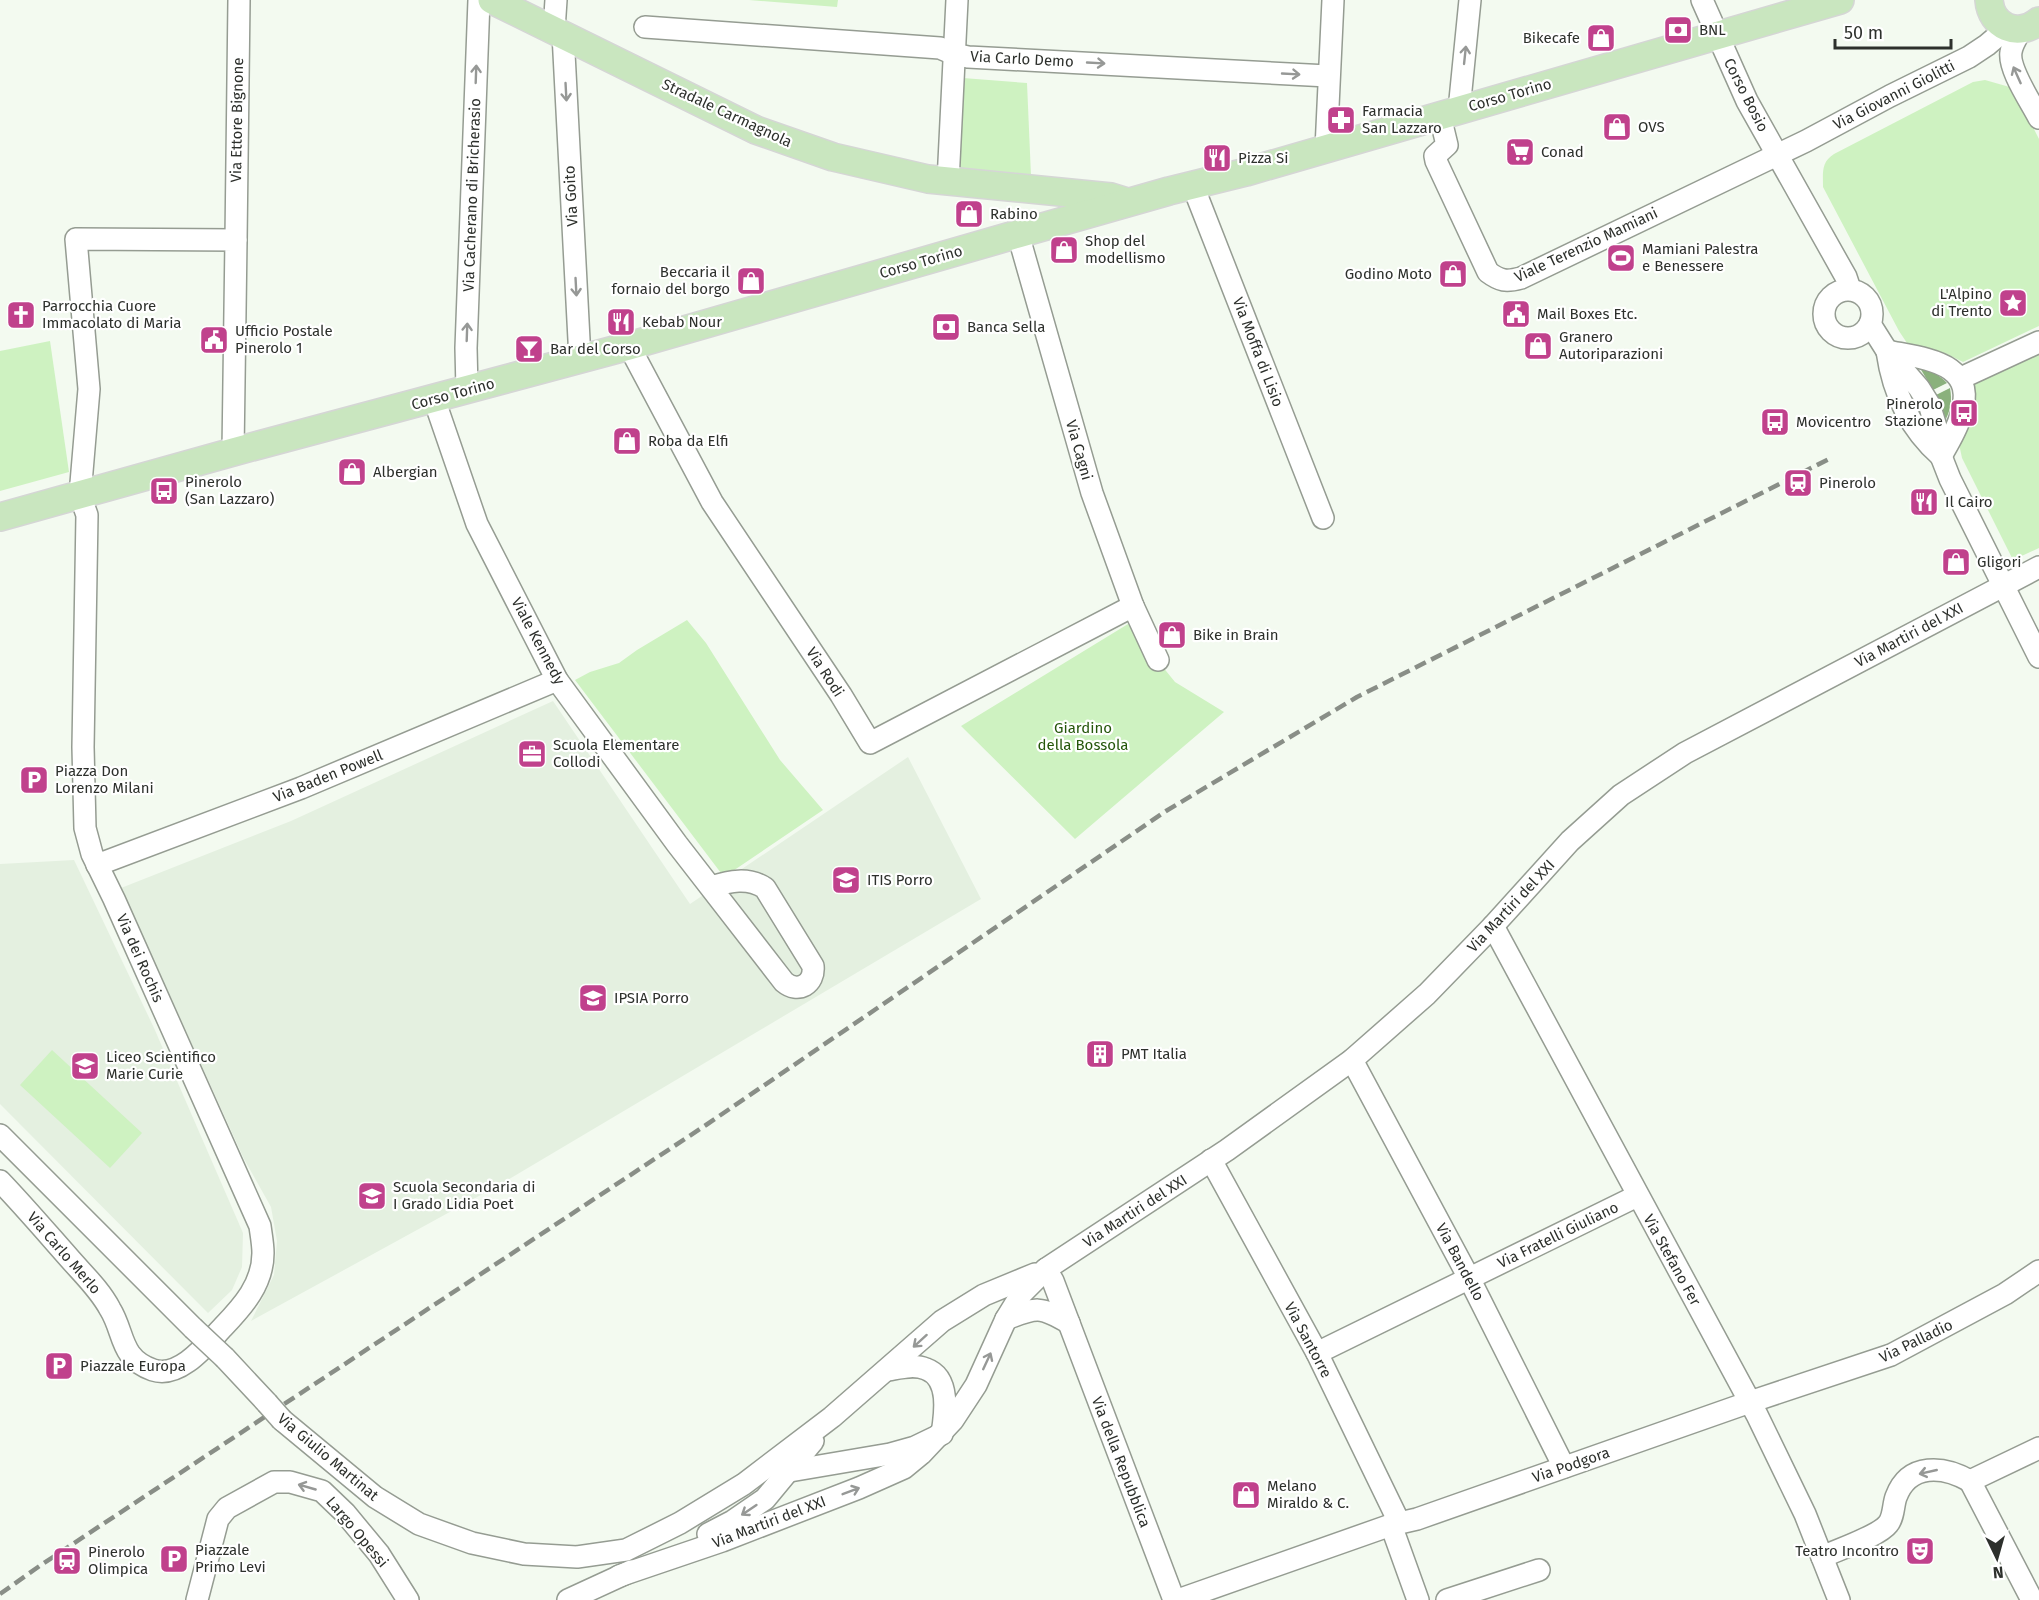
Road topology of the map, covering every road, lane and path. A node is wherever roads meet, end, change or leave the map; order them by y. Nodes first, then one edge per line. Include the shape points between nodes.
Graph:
1 (239, 0) edge
2 (479, 0) edge
3 (492, 0) edge
4 (556, 0) edge
5 (957, 0) edge
6 (1333, 0) edge
7 (1470, 0) edge
8 (1702, 0) edge
9 (1840, 0) edge
10 (1989, 0) edge
11 (2022, 26) edge
12 (645, 27) dead end
13 (558, 32) junction
14 (1717, 35) junction
15 (954, 54) junction
16 (1328, 76) junction
17 (1450, 113) junction
18 (2039, 118) edge
19 (1326, 149) junction
20 (1776, 154) junction
21 (948, 182) junction
22 (1193, 186) junction
23 (1129, 203) junction
24 (1018, 234) junction
25 (236, 240) junction
26 (1850, 289) junction
27 (1870, 324) junction
28 (2039, 342) edge
29 (629, 346) junction
30 (1887, 351) junction
31 (580, 359) junction
32 (1968, 375) junction
33 (467, 390) junction
34 (434, 399) junction
35 (233, 452) junction
36 (1941, 456) junction
37 (80, 495) junction
38 (0, 517) edge
39 (1323, 518) dead end
40 (2039, 567) edge
41 (2003, 585) junction
42 (1133, 606) junction
43 (2039, 657) edge
44 (1158, 660) dead end
45 (557, 680) junction
46 (97, 864) junction
47 (711, 887) junction
48 (1493, 926) junction
49 (1352, 1060) junction
50 (0, 1135) edge
51 (1212, 1160) junction
52 (0, 1181) edge
53 (1637, 1196) junction
54 (1046, 1269) junction
55 (1469, 1278) junction
56 (2036, 1280) edge
57 (1006, 1319) junction
58 (1069, 1323) junction
59 (1317, 1353) junction
60 (171, 1369) joint
61 (888, 1370) junction
62 (1750, 1402) junction
63 (832, 1417) junction
64 (942, 1434) junction
65 (2039, 1448) edge
66 (1564, 1467) junction
67 (791, 1470) junction
68 (1970, 1481) junction
69 (744, 1484) junction
70 (1395, 1524) junction
71 (1822, 1557) junction
72 (1539, 1570) dead end
73 (619, 1576) junction
74 (197, 1600) edge
75 (408, 1600) edge
76 (568, 1600) edge
77 (1176, 1600) edge
78 (1418, 1600) edge
79 (1447, 1600) edge
80 (1839, 1600) edge
81 (2032, 1600) edge

1 - 25 street, Via Ettore Bignone
33 -> 2 street, Via Cacherano di Bricherasio
3 - 13 main road, Stradale Carmagnola
4 - 13 street, Via Goito
5 - 15 street
6 - 16 street
17 -> 7 street
8 - 14 street, Corso Bosio
9 - 14 main road, Corso Torino
10 - 11 main road via 1999,23
18 -> 11 street via 2010,56
11 - 20 street, Via Giovanni Giolitti via 1969,57
12 - 15 street, Via Carlo Demo via 940,48
13 - 21 main road, Stradale Carmagnola via 784,141 833,158
13 -> 31 street, Via Goito
14 - 17 main road, Corso Torino
14 - 20 street, Corso Bosio
15 -> 16 street, Via Carlo Demo
15 - 21 street
16 - 19 street
17 - 19 main road, Corso Torino
17 - 20 street, Viale Terenzio Mamiani via 1447,145 1437,152 1436,161 1488,272 1500,281 1521,278
19 - 22 main road, Corso Torino
20 - 26 street, Corso Bosio
21 - 23 main road, Stradale Carmagnola via 1111,197
22 - 23 main road, Corso Torino
22 - 39 street, Via Moffa di Lisio
23 - 24 main road, Corso Torino
24 - 29 main road, Corso Torino
24 - 42 street, Via Cagni via 1092,493
25 - 35 street, Via Ettore Bignone
25 - 37 street, Via dei Rochis via 76,239 89,389
26 - 27 street via 1869,302 1873,317
26 - 27 street via 1829,298 1824,310 1825,323 1843,338 1859,336
27 - 30 street
28 - 32 street
29 - 31 main road, Corso Torino
29 - 42 street, Via Rodi via 712,502 870,743
30 - 32 street via 1943,364
30 - 36 street via 1929,404
31 - 33 main road, Corso Torino
32 - 36 street via 1960,419
33 - 34 main road, Corso Torino
34 - 35 main road, Corso Torino
34 - 45 street, Viale Kennedy via 477,524
35 - 37 main road, Corso Torino
36 - 41 street
37 - 38 main road, Corso Torino
37 - 46 street, Via dei Rochis via 87,515 83,747 86,828
40 - 41 street, Via Martiri del XXI
41 - 43 street
41 - 48 street, Via Martiri del XXI via 1686,753 1621,795 1570,841
42 - 44 street, Via Cagni
45 - 46 street, Via Baden Powell via 301,788
45 - 47 street, Viale Kennedy
46 - 60 street, Via dei Rochis via 260,1226 263,1254 257,1283 249,1297 194,1359
47 - 47 street, Viale Kennedy via 784,982 800,988 809,982 813,966 765,888 755,882 729,881
48 - 49 street, Via Martiri del XXI via 1427,994
48 - 53 street, Via Stefano Fer
49 - 51 street, Via Martiri del XXI
49 - 55 street, Via Bandello
50 - 69 street, Via Giulio Martinat, bridge via 225,1358 282,1420 375,1497 419,1524 472,1543 524,1554 577,1557 626,1550
51 - 54 street, Via Martiri del XXI
51 - 59 street, Via Santorre
52 - 60 street, Via Carlo Merlo via 94,1285 117,1321 124,1347 132,1357 154,1370
53 - 55 street, Via Fratelli Giuliano
53 - 62 street, Via Stefano Fer
54 - 57 street, Via Martiri del XXI via 1022,1293
54 - 58 street, Via della Repubblica
54 -> 61 street, Via Martiri del XXI via 984,1294 942,1321
55 - 59 street, Via Fratelli Giuliano
55 - 66 street, Via Bandello
56 - 62 street, Via Palladio via 1891,1355
57 - 58 street via 1030,1310 1047,1310
64 -> 57 street, Via Martiri del XXI via 976,1385
58 - 77 street, Via della Repubblica
59 - 70 street, Via Santorre
61 - 63 street, Via Martiri del XXI
61 - 64 street via 910,1366 928,1369 939,1379 945,1412
62 - 66 street, Via Podgora
62 - 71 street, Via Stefano Fer
63 - 67 street, Via Martiri del XXI
63 - 69 street, Via Martiri del XXI
64 - 67 street, Via Martiri del XXI via 890,1454
73 -> 64 street, Via Martiri del XXI via 868,1484 904,1468
65 - 68 street
66 - 70 street, Via Podgora
67 - 69 street, Via Martiri del XXI
67 -> 73 street, Via Martiri del XXI via 765,1499 733,1521
68 -> 71 street via 1942,1469 1929,1469 1913,1476 1902,1484 1890,1523 1880,1532
68 - 81 street
70 - 77 street, Via Podgora
70 - 78 street
71 - 80 street, Via Stefano Fer
72 - 79 street
73 - 76 street, Via Martiri del XXI
75 -> 74 street, Largo Opessi via 379,1554 345,1513 322,1491 290,1482 274,1482 227,1508 218,1519

